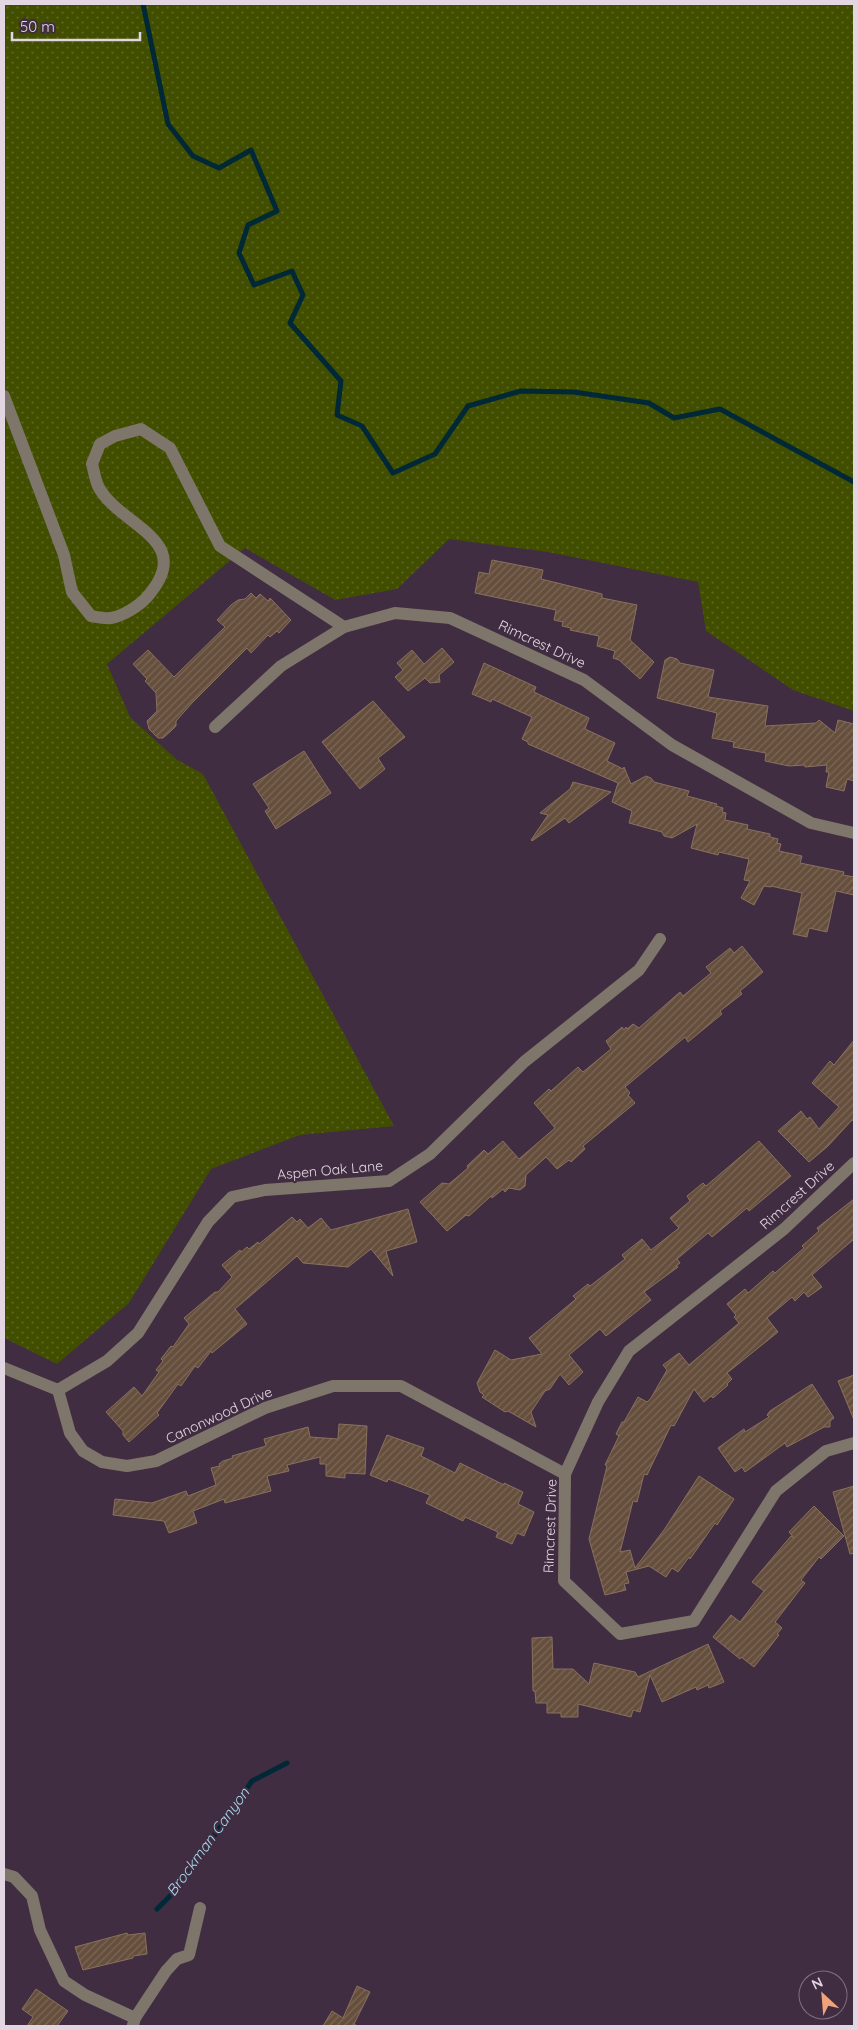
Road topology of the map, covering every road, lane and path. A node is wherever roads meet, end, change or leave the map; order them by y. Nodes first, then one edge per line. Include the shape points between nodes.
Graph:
1 (4, 396) edge
2 (344, 627) junction
3 (215, 728) dead end
4 (854, 833) edge
5 (660, 939) dead end
6 (854, 1163) edge
7 (4, 1368) edge
8 (58, 1390) junction
9 (854, 1443) edge
10 (566, 1474) junction
11 (4, 1874) edge
12 (200, 1908) dead end
13 (134, 2022) edge

1 - 2 street via 64,555 72,592 92,616 110,618 127,612 146,598 163,574 163,555 158,543 98,486 92,464 100,444 141,429 170,448 220,546
2 - 3 street, Rimcrest Drive via 281,666
2 - 4 street, Rimcrest Drive via 395,613 450,618 584,680 672,745 811,823
5 - 8 street, Aspen Oak Lane via 639,970 524,1062 430,1154 389,1181 265,1190 232,1197 208,1222 138,1333 107,1362
6 - 10 street, Rimcrest Drive via 784,1228 629,1351 598,1402
7 - 8 street
8 - 10 street, Canonwood Drive via 70,1433 83,1452 110,1464 127,1466 156,1461 265,1408 333,1386 401,1386
9 - 10 street, Rimcrest Drive via 826,1451 776,1491 694,1621 620,1634 564,1581
11 - 13 street via 14,1877 32,1896 40,1930 64,1981
12 - 13 street via 188,1955 177,1959 166,1971

